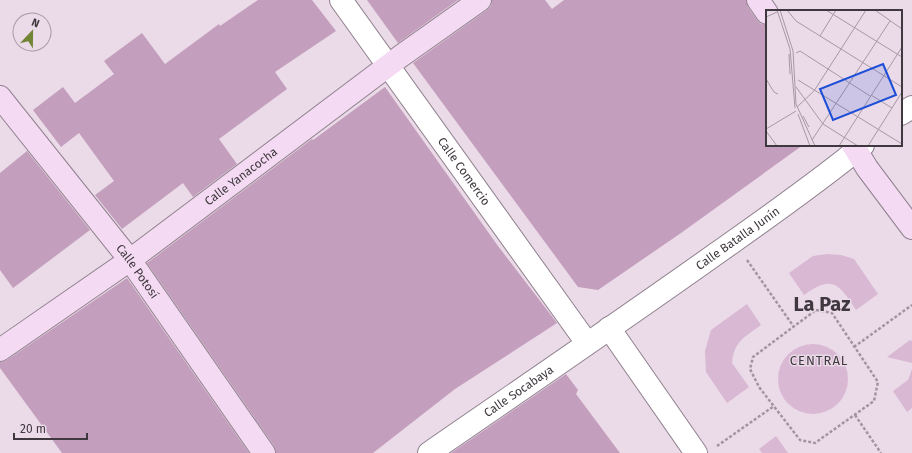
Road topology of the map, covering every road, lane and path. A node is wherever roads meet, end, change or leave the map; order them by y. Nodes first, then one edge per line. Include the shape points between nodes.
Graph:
1 (341, 0) edge
2 (480, 0) edge
3 (758, 0) edge
4 (766, 12) edge
5 (389, 66) junction
6 (0, 97) edge
7 (912, 106) edge
8 (902, 113) edge
9 (858, 147) edge
10 (912, 228) edge
11 (130, 260) junction
12 (756, 273) dead end
13 (912, 305) edge
14 (794, 327) junction
15 (609, 328) junction
16 (587, 343) junction
17 (854, 347) junction
18 (0, 350) edge
19 (774, 406) junction
20 (855, 415) junction
21 (731, 437) dead end
22 (264, 453) edge
23 (429, 453) edge
24 (696, 453) edge
25 (881, 453) edge

1 - 5 street, Calle Comercio
2 - 5 main road, Calle Yanacocha
3 - 4 main road
5 - 11 main road, Calle Yanacocha
5 - 16 street, Calle Comercio
6 - 11 main road, Calle Potosí
7 - 8 street
9 - 10 main road via 867,168
9 - 15 street, Calle Batalla Junín via 783,206
11 - 18 main road, Calle Yanacocha
11 - 22 main road, Calle Potosí
12 - 14 path
13 - 17 path
14 - 17 path via 816,310 832,313
14 - 19 path via 752,357 750,370
15 - 16 street, Calle Socabaya
15 - 24 street
16 - 23 street, Calle Socabaya
17 - 20 path via 878,382 874,401
19 - 20 path via 800,440 815,443
19 - 21 path
20 - 25 path

